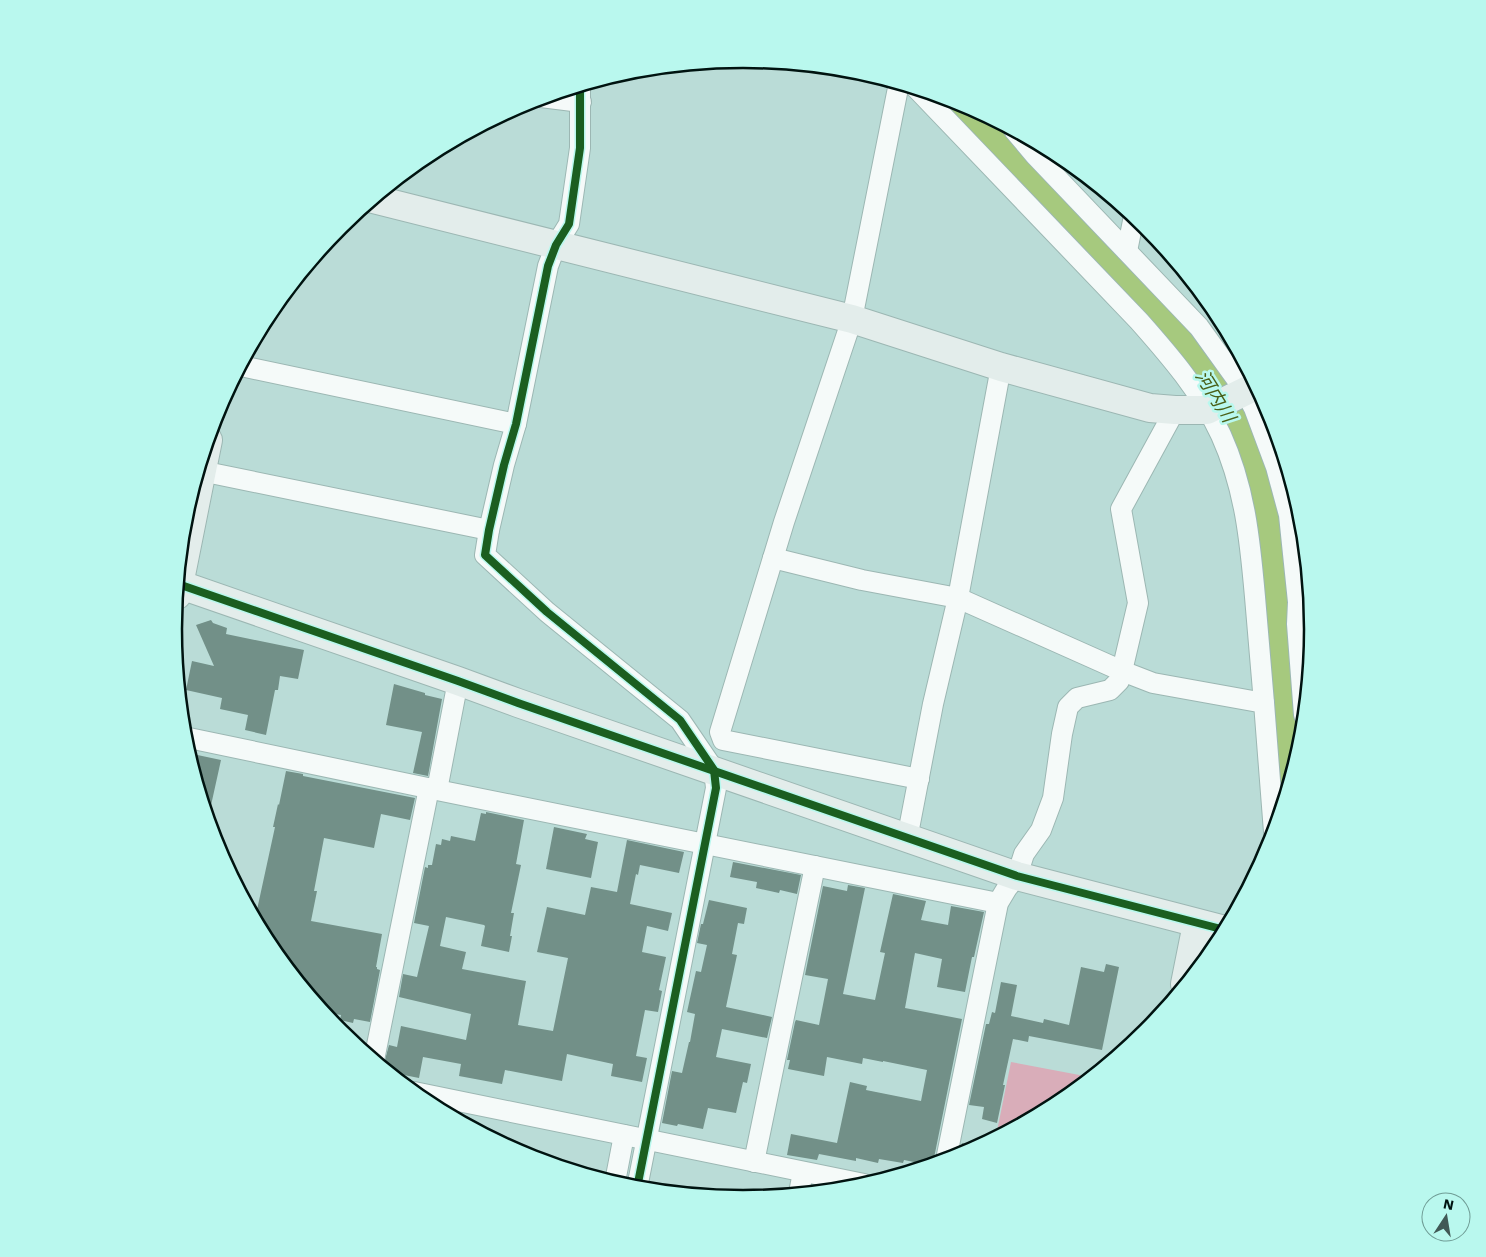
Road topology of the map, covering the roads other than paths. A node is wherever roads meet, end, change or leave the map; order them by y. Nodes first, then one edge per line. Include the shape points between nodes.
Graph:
1 (898, 90) edge
2 (580, 94) edge
3 (926, 98) edge
4 (1026, 144) edge
5 (380, 201) edge
6 (1132, 225) edge
7 (556, 245) junction
8 (1127, 251) junction
9 (852, 319) junction
10 (247, 367) edge
11 (1001, 367) junction
12 (1247, 390) edge
13 (1210, 408) junction
14 (1175, 410) junction
15 (516, 424) junction
16 (204, 473) edge
17 (489, 530) junction
18 (773, 558) junction
19 (183, 590) edge
20 (958, 598) junction
21 (1122, 671) junction
22 (1302, 678) edge
23 (458, 681) junction
24 (1264, 703) junction
25 (193, 739) edge
26 (714, 770) junction
27 (919, 779) junction
28 (433, 789) junction
29 (1273, 813) edge
30 (907, 839) junction
31 (705, 843) junction
32 (815, 866) junction
33 (1017, 876) junction
34 (998, 902) junction
35 (1197, 924) junction
36 (1217, 928) edge
37 (1188, 970) edge
38 (376, 1052) edge
39 (432, 1096) edge
40 (624, 1135) junction
41 (646, 1139) junction
42 (948, 1151) edge
43 (754, 1162) junction
44 (803, 1172) junction
45 (616, 1175) edge
46 (639, 1180) edge
47 (845, 1180) edge
48 (800, 1186) edge

1 - 9 street
2 - 7 street via 580,148 569,224
3 - 13 street via 1139,321
4 - 8 street
5 - 7 street
6 - 8 street
7 - 9 street
7 - 15 street via 548,266
8 - 12 street via 1199,327
9 - 11 street
9 - 18 street
10 - 15 street
11 - 14 street via 1150,408
11 - 20 street
12 - 13 street
12 - 22 street via 1276,466 1288,515 1298,602
13 - 14 street
13 - 24 street via 1244,504
14 - 21 street via 1121,509 1138,603
15 - 17 street
16 - 17 street
17 - 26 street via 485,555 547,612 680,720
18 - 20 street via 862,580
18 - 27 street via 720,732 723,740
19 - 23 street
20 - 21 street
20 - 27 street
21 - 24 street via 1153,683
21 - 33 street via 1119,681 1110,690 1077,698 1068,707 1053,798 1041,830 1024,854
23 - 26 street
23 - 28 street
24 - 29 street
25 - 28 street
26 - 30 street
26 - 31 street via 716,788
27 - 30 street
28 - 31 street
28 - 38 street
30 - 33 street
31 - 32 street
31 - 41 street
32 - 34 street
32 - 43 street
33 - 34 street
33 - 35 street
34 - 42 street
35 - 36 street
35 - 37 street
39 - 40 street
40 - 41 street
40 - 45 street
41 - 43 street
41 - 46 street
43 - 44 street
44 - 47 street
44 - 48 street

